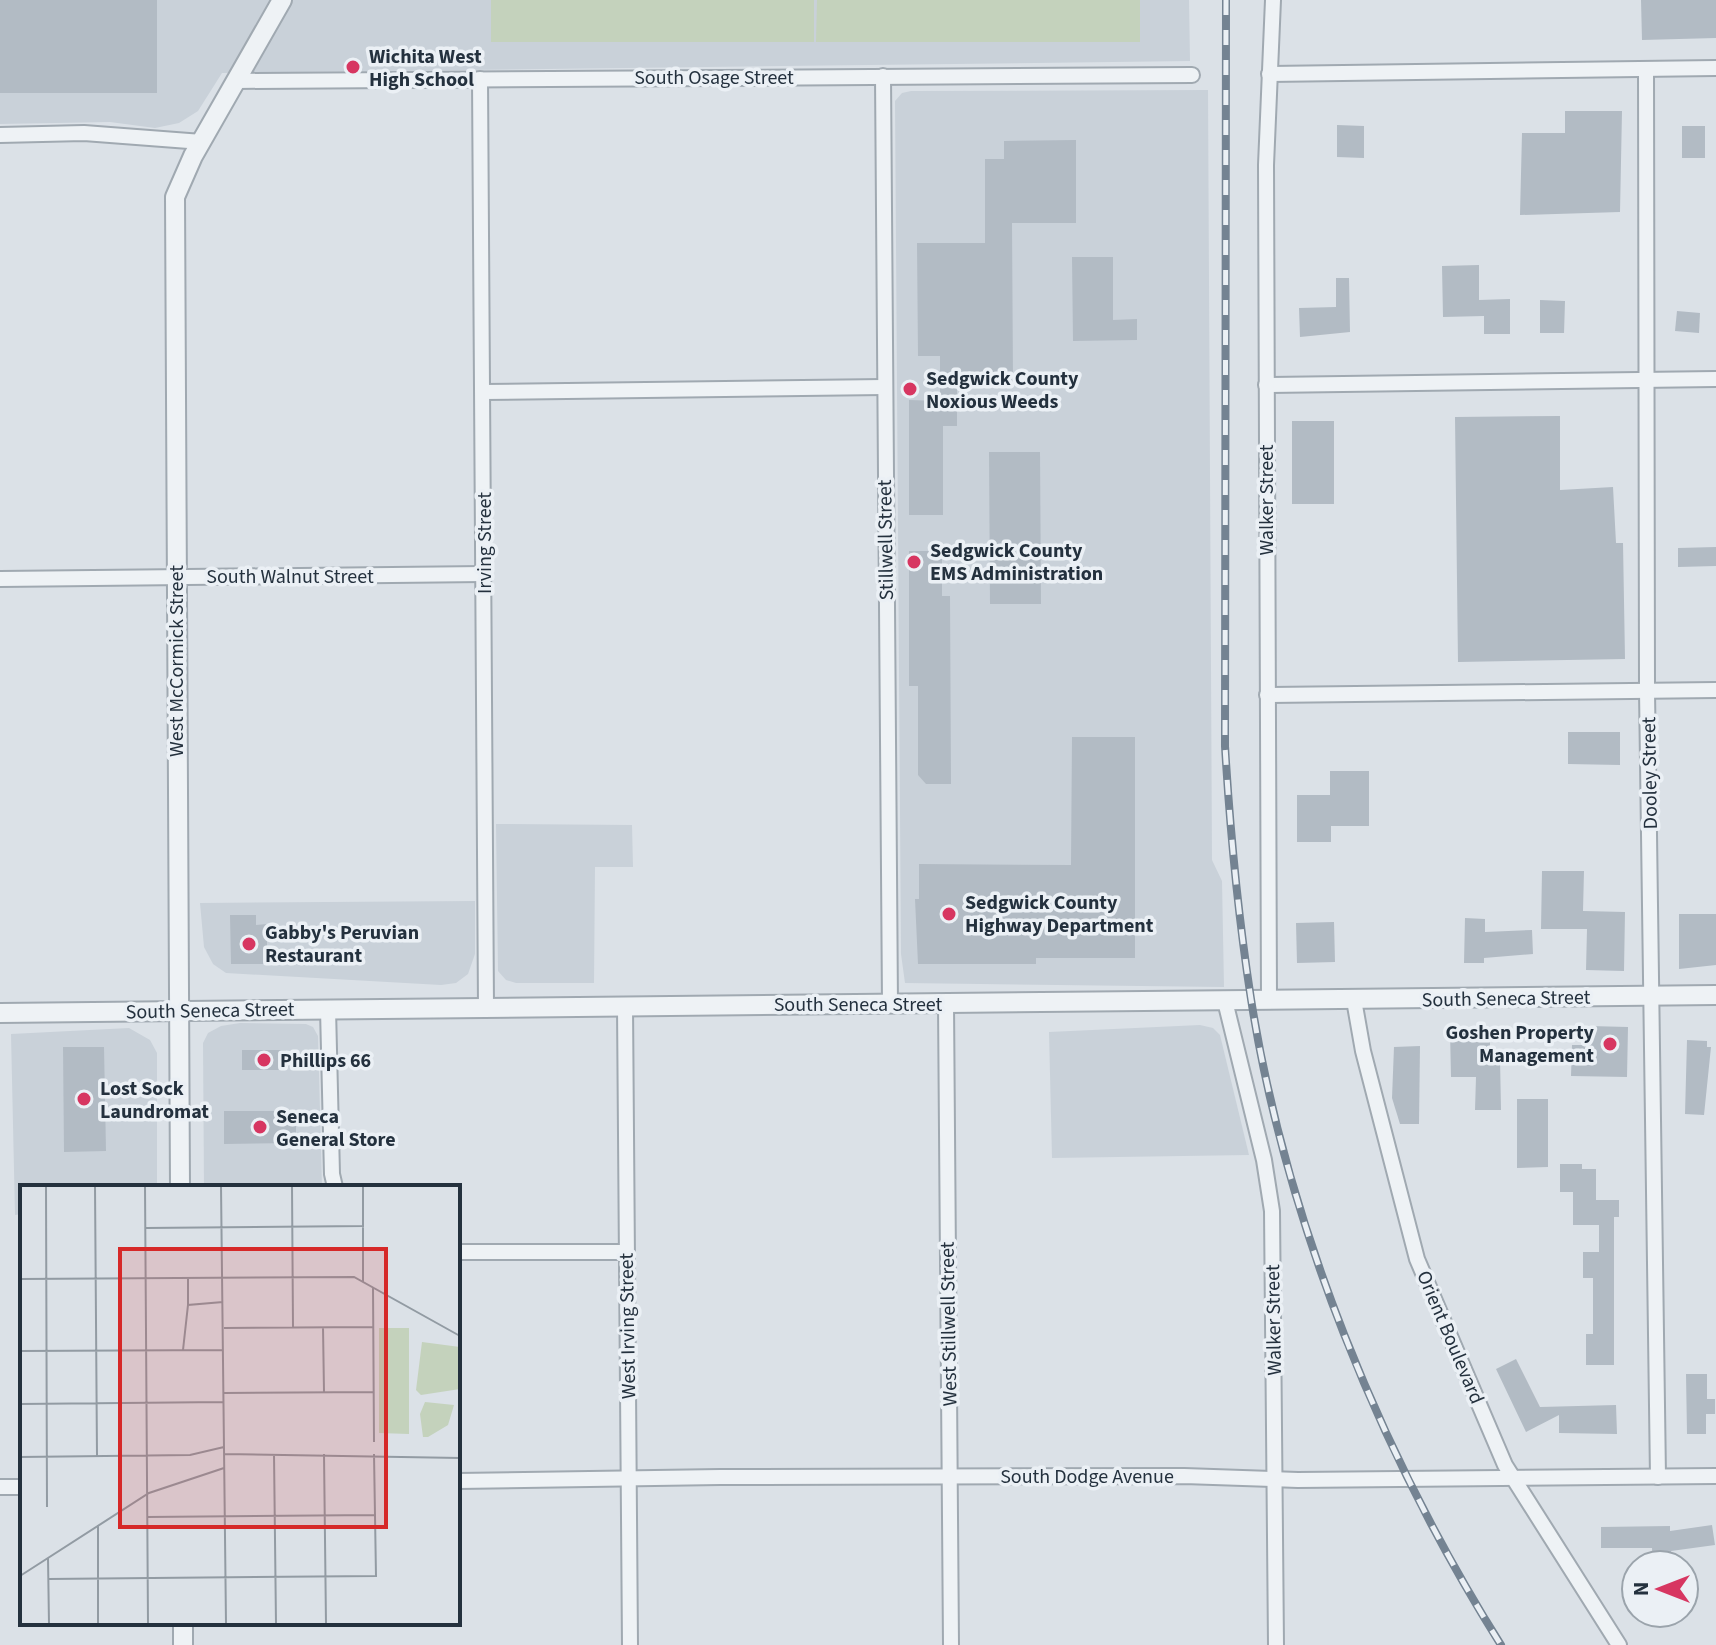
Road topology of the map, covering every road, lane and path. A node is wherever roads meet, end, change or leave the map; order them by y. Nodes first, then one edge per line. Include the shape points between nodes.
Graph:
1 (282, 0) edge
2 (1273, 0) edge
3 (1716, 68) edge
4 (1646, 69) junction
5 (1269, 74) junction
6 (1192, 75) dead end
7 (883, 76) junction
8 (480, 79) junction
9 (236, 81) junction
10 (0, 135) edge
11 (202, 142) junction
12 (1647, 379) junction
13 (1716, 379) edge
14 (1266, 385) junction
15 (884, 387) junction
16 (483, 392) junction
17 (484, 574) junction
18 (176, 576) junction
19 (0, 579) edge
20 (1716, 690) edge
21 (1647, 691) junction
22 (1267, 695) junction
23 (1716, 995) edge
24 (1653, 996) junction
25 (1354, 1000) junction
26 (1225, 1001) junction
27 (1269, 1001) junction
28 (946, 1003) junction
29 (890, 1004) junction
30 (625, 1006) junction
31 (486, 1007) junction
32 (328, 1009) junction
33 (178, 1011) junction
34 (0, 1013) edge
35 (180, 1185) edge
36 (335, 1185) edge
37 (460, 1252) edge
38 (626, 1252) junction
39 (950, 1476) junction
40 (1716, 1476) edge
41 (1658, 1477) junction
42 (628, 1478) junction
43 (1513, 1478) junction
44 (1275, 1480) junction
45 (460, 1481) edge
46 (630, 1645) edge
47 (951, 1645) edge
48 (1276, 1645) edge
49 (1619, 1645) edge

1 - 9 street, West McCormick Street
2 - 5 street, Walker Street
3 - 4 street
4 - 5 street
4 - 12 street, Dooley Street
5 - 14 street, Walker Street
6 - 7 street, South Osage Street
7 - 8 street, South Osage Street
7 - 15 street, Stillwell Street
8 - 9 street, South Osage Street
8 - 16 street, Irving Street
9 - 11 street, West McCormick Street
10 - 11 street via 84,133
11 - 18 street, West McCormick Street via 175,197
12 - 13 street
12 - 14 street
12 - 21 street, Dooley Street
14 - 22 street, Walker Street
15 - 16 street
15 - 29 street, Stillwell Street
16 - 17 street, Irving Street
17 - 18 street, South Walnut Street
17 - 31 street, Irving Street
18 - 19 street, South Walnut Street
18 - 33 street, West McCormick Street
20 - 21 street
21 - 22 street
21 - 24 street, Dooley Street
22 - 27 street, Walker Street
23 - 24 street, South Seneca Street
24 - 25 street, South Seneca Street
24 - 41 street, Dooley Street
25 - 27 street, South Seneca Street
25 - 43 street, Orient Boulevard via 1417,1259
26 - 27 street, South Seneca Street
26 - 28 street, South Seneca Street
26 - 44 street, Walker Street via 1272,1211
28 - 29 street, South Seneca Street
28 - 39 street, West Stillwell Street
29 - 30 street, South Seneca Street
30 - 31 street, South Seneca Street
30 - 38 street, West Irving Street
31 - 32 street, South Seneca Street
32 - 33 street, South Seneca Street
32 - 36 street
33 - 34 street, South Seneca Street
33 - 35 street, West McCormick Street
37 - 38 street
38 - 42 street, West Irving Street
39 - 42 street, South Dodge Avenue
39 - 44 street, South Dodge Avenue
39 - 47 street, West Stillwell Street
40 - 41 street, South Dodge Avenue
41 - 43 street, South Dodge Avenue
42 - 45 street, South Dodge Avenue
42 - 46 street, West Irving Street
43 - 44 street, South Dodge Avenue
43 - 49 street, Orient Boulevard
44 - 48 street, Walker Street

